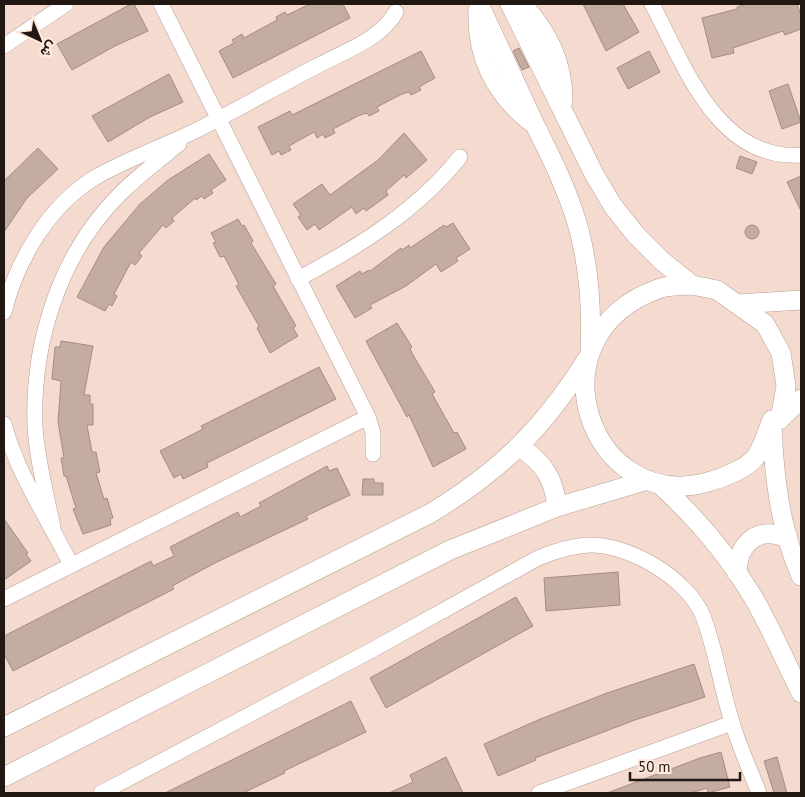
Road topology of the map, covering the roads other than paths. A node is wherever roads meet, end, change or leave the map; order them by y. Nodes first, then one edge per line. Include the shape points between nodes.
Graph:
1 (66, 4) edge
2 (161, 4) edge
3 (652, 4) edge
4 (515, 5) edge
5 (481, 9) edge
6 (396, 12) dead end
7 (4, 44) edge
8 (551, 87) junction
9 (524, 101) junction
10 (563, 110) junction
11 (217, 119) junction
12 (536, 127) junction
13 (195, 130) junction
14 (801, 155) edge
15 (460, 157) dead end
16 (298, 279) junction
17 (692, 285) junction
18 (801, 300) edge
19 (738, 304) junction
20 (4, 312) edge
21 (589, 355) junction
22 (801, 399) edge
23 (368, 417) junction
24 (776, 420) junction
25 (4, 424) edge
26 (520, 447) junction
27 (374, 454) dead end
28 (653, 482) junction
29 (557, 507) junction
30 (53, 527) junction
31 (788, 537) junction
32 (71, 565) junction
33 (738, 573) junction
34 (801, 576) edge
35 (4, 599) edge
36 (801, 693) edge
37 (732, 723) junction
38 (4, 728) edge
39 (4, 777) edge
40 (101, 793) edge
41 (539, 793) edge
42 (759, 793) edge

1 - 7 street
2 - 11 street
3 - 14 street via 695,86 722,123 741,139 766,151
4 - 5 street
4 - 8 street
4 - 10 street via 542,27 558,63 563,86
5 - 9 street
5 - 12 street via 477,26 489,72 517,112
6 - 11 street via 391,21 364,41
8 - 9 street
8 - 10 street
9 - 12 street
10 - 17 street via 613,206 662,261
11 - 13 street
11 - 16 street
12 - 21 street via 566,191 579,230 592,310
13 - 20 street via 126,161 70,195 45,224 26,257 10,286
13 - 30 street via 141,175 104,212 72,261 45,324 35,382 35,427 40,470
15 - 16 street via 432,189 405,212 370,238
16 - 23 street
17 - 19 street via 717,290
17 - 21 street via 660,288 630,301 606,323
18 - 19 street
19 - 24 street via 765,324 781,353 786,386
21 - 26 street via 550,413
21 - 28 street via 584,389 589,418 602,444 623,466
22 - 24 street
23 - 27 street
23 - 32 street
24 - 28 street via 757,456 728,477 694,486
24 - 31 street via 776,479
25 - 30 street via 26,484
26 - 29 street via 547,471 555,489
26 - 38 street via 492,472 431,513
28 - 29 street
28 - 33 street via 701,525
29 - 39 street via 450,550
30 - 32 street
31 - 33 street via 759,535 749,541 737,561
31 - 34 street
32 - 35 street
33 - 36 street
37 - 40 street via 702,616 690,595 669,574 649,562 609,547 573,547 538,558
37 - 41 street
37 - 42 street

